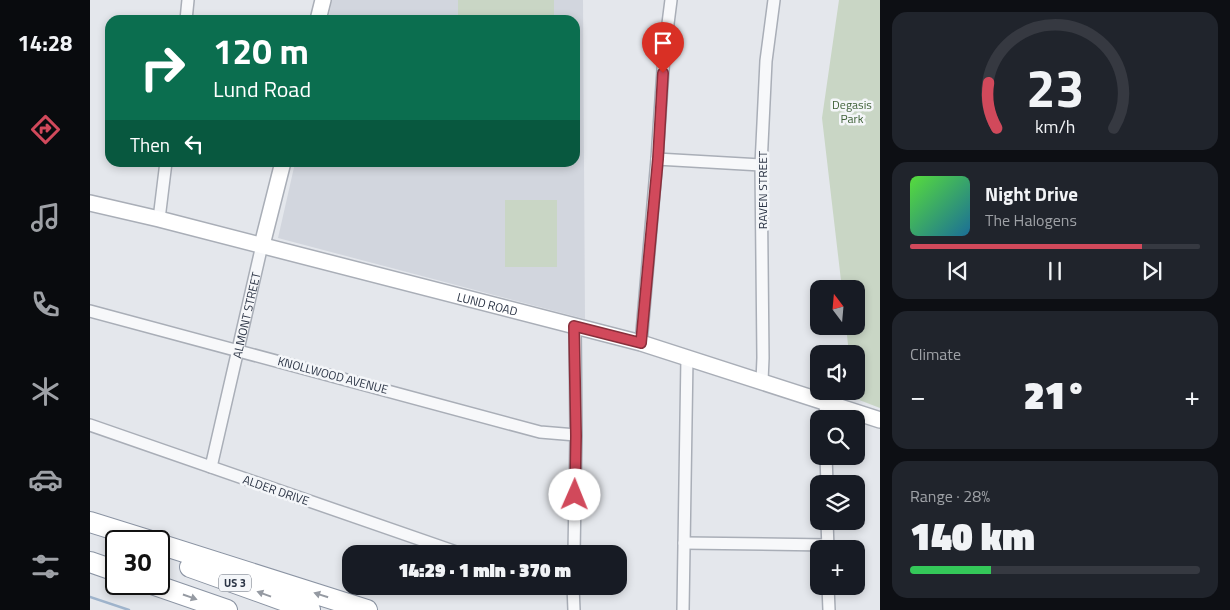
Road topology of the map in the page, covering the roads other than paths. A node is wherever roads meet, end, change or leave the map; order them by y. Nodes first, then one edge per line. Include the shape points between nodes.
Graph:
1 (188, 0) edge
2 (323, 0) edge
3 (671, 0) edge
4 (774, 0) edge
5 (186, 15) edge
6 (319, 15) edge
7 (658, 159) junction
8 (761, 165) junction
9 (165, 167) edge
10 (282, 167) edge
11 (90, 203) edge
12 (159, 219) junction
13 (262, 245) junction
14 (90, 311) edge
15 (574, 326) junction
16 (641, 343) junction
17 (238, 350) junction
18 (687, 357) junction
19 (762, 381) junction
20 (825, 403) junction
21 (825, 410) edge
22 (880, 420) edge
23 (90, 425) edge
24 (576, 436) junction
25 (211, 467) junction
26 (90, 522) edge
27 (116, 530) edge
28 (90, 532) edge
29 (105, 537) edge
30 (684, 543) junction
31 (436, 545) edge
32 (574, 545) edge
33 (810, 546) edge
34 (170, 547) edge
35 (170, 560) edge
36 (90, 562) edge
37 (105, 567) edge
38 (170, 590) edge
39 (573, 595) edge
40 (828, 595) edge
41 (227, 610) edge
42 (310, 610) edge
43 (367, 610) edge
44 (574, 610) edge
45 (683, 610) edge
46 (829, 610) edge

1 - 5 street
2 - 6 street
3 - 7 street
4 - 8 street, RAVEN STREET via 766,61
7 - 8 street
7 - 16 street
8 - 19 street, RAVEN STREET
9 - 12 street
10 - 13 street, ALMONT STREET
11 - 12 street, LUND ROAD
12 - 13 street, LUND ROAD
13 - 15 street, LUND ROAD
13 - 17 street, ALMONT STREET
14 - 17 street, KNOLLWOOD AVENUE
15 - 16 street, LUND ROAD
15 - 24 street
16 - 18 street, LUND ROAD
17 - 24 street, KNOLLWOOD AVENUE via 540,432
17 - 25 street, ALMONT STREET
18 - 19 street, LUND ROAD
18 - 30 street
19 - 20 street, LUND ROAD
20 - 21 street
20 - 22 street, LUND ROAD
23 - 25 street, ALDER DRIVE
24 - 32 street
25 - 31 street, ALDER DRIVE
26 - 27 highway
28 - 29 highway
30 - 33 street
30 - 45 street
43 -> 34 highway
42 -> 35 highway, US 3
36 - 37 highway
38 -> 41 highway, US 3
39 - 44 street
40 - 46 street

